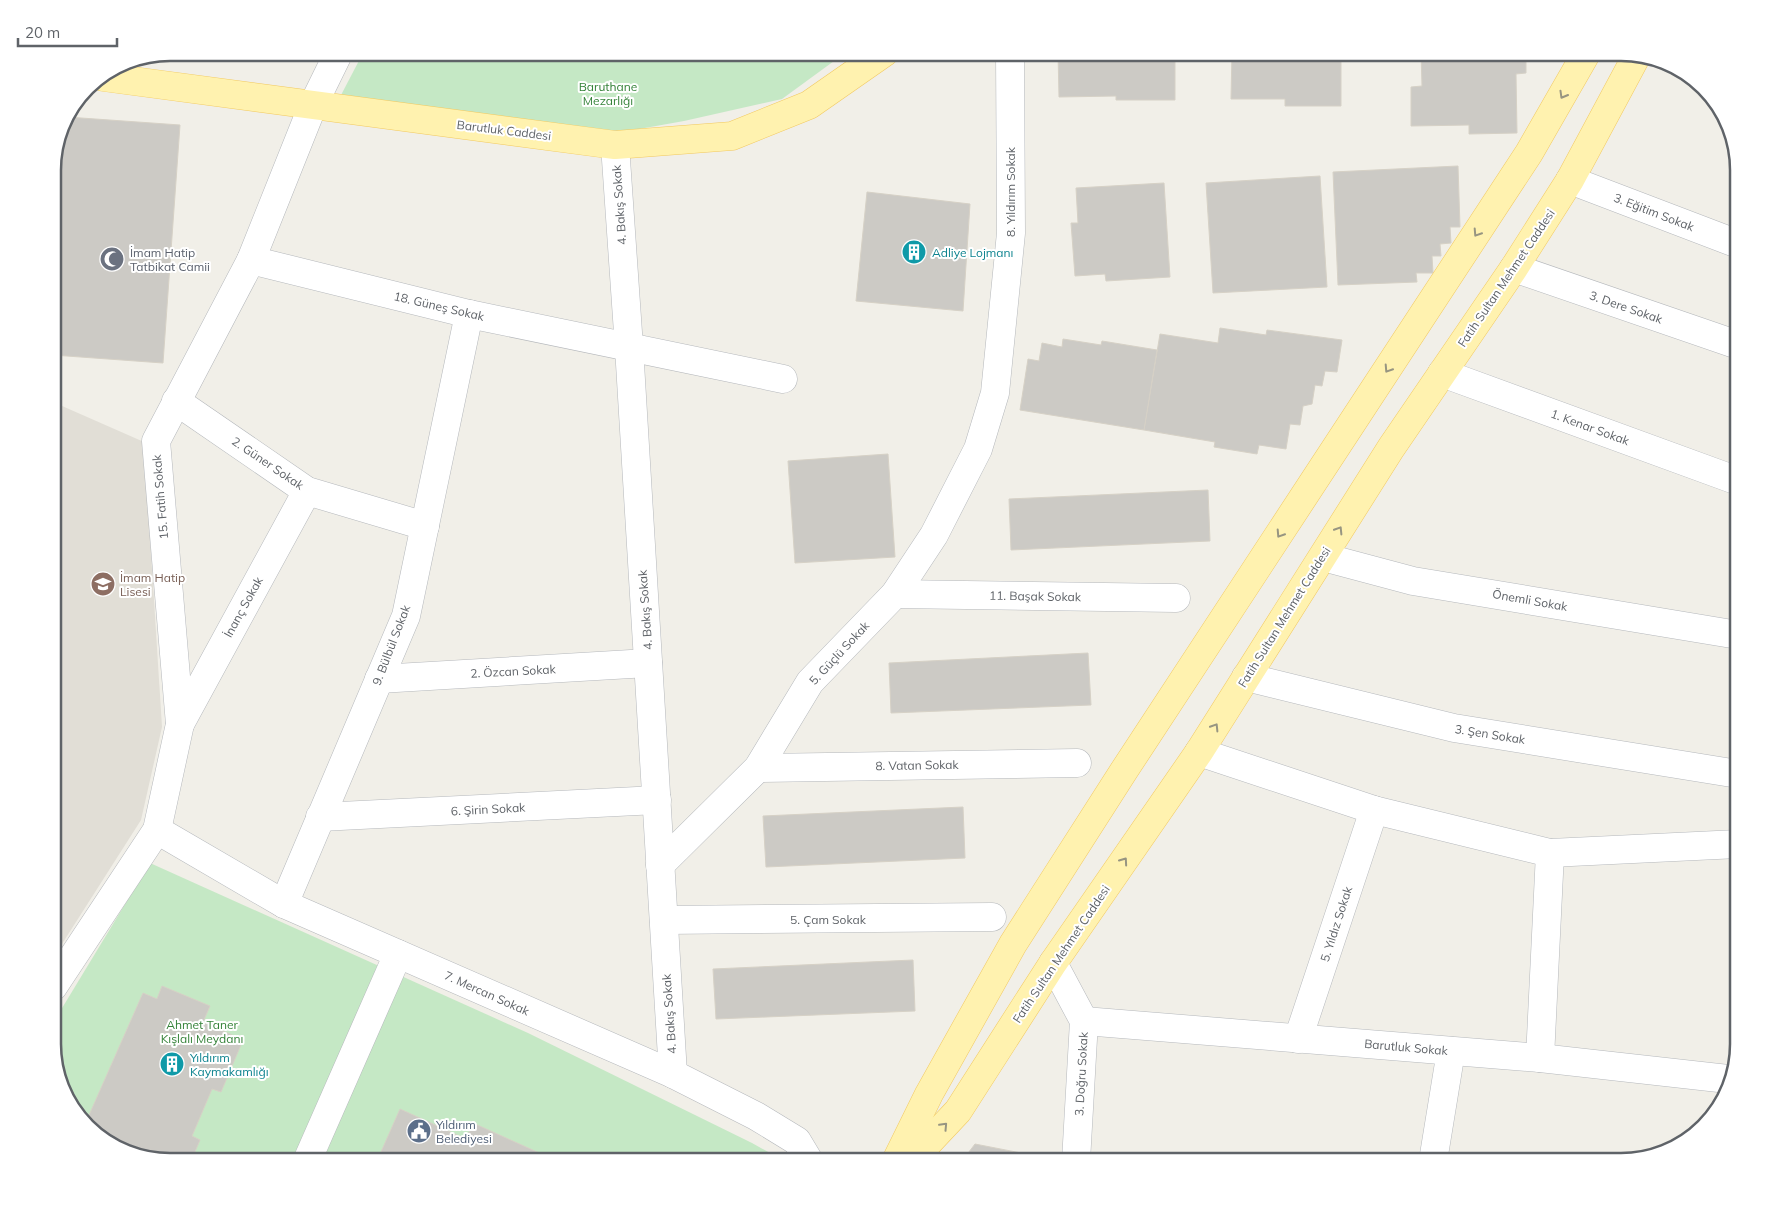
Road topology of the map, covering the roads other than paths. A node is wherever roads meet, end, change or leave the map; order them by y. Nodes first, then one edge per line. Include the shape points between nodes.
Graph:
1 (335, 61) edge
2 (872, 61) edge
3 (1010, 61) edge
4 (1582, 61) edge
5 (1633, 62) edge
6 (114, 77) edge
7 (313, 105) junction
8 (615, 145) junction
9 (1570, 180) junction
10 (1730, 241) edge
11 (251, 260) junction
12 (1514, 268) junction
13 (470, 314) junction
14 (1730, 342) edge
15 (629, 346) junction
16 (1442, 372) junction
17 (783, 378) dead end
18 (176, 401) junction
19 (978, 449) joint
20 (1730, 478) edge
21 (307, 491) junction
22 (425, 526) junction
23 (1323, 557) junction
24 (895, 594) junction
25 (1176, 598) dead end
26 (1730, 635) edge
27 (648, 663) junction
28 (1246, 677) junction
29 (379, 679) junction
30 (180, 724) junction
31 (1199, 752) junction
32 (1077, 763) dead end
33 (758, 768) junction
34 (1730, 773) edge
35 (656, 800) junction
36 (1374, 810) junction
37 (320, 818) junction
38 (157, 830) junction
39 (1730, 844) edge
40 (1550, 853) junction
41 (660, 865) junction
42 (284, 904) junction
43 (992, 917) dead end
44 (664, 920) junction
45 (398, 954) junction
46 (1053, 964) junction
47 (61, 975) edge
48 (1084, 1022) junction
49 (1298, 1039) junction
50 (1451, 1051) junction
51 (1540, 1058) junction
52 (673, 1074) junction
53 (1724, 1078) edge
54 (311, 1153) edge
55 (804, 1153) edge
56 (900, 1153) edge
57 (919, 1153) edge
58 (1077, 1153) edge
59 (1434, 1153) edge

1 - 7 street, 15. Fatih Sokak
2 - 8 main road, Barutluk Caddesi via 809,105 732,136
3 - 19 street, 8. Yıldırım Sokak via 1011,234 994,393
4 -> 56 main road via 1529,153 1013,944 929,1094
5 - 9 main road, Fatih Sultan Mehmet Caddesi
6 - 7 main road, Barutluk Caddesi
7 - 8 main road, Barutluk Caddesi
7 - 11 street, 15. Fatih Sokak
8 - 15 street, 4. Bakış Sokak
9 - 10 street, 3. Eğitim Sokak
9 - 12 main road, Fatih Sultan Mehmet Caddesi
11 - 13 street, 18. Güneş Sokak
11 - 18 street, 15. Fatih Sokak
12 - 14 street, 3. Dere Sokak
12 - 16 main road, Fatih Sultan Mehmet Caddesi
13 - 15 street, 18. Güneş Sokak
13 - 22 street, 9. Bülbül Sokak
15 - 17 street, 18. Güneş Sokak
15 - 27 street, 4. Bakış Sokak
16 - 20 street, 1. Kenar Sokak
23 -> 16 main road, Fatih Sultan Mehmet Caddesi
18 - 21 street, 2. Güner Sokak
18 - 30 street, 15. Fatih Sokak via 156,441
19 - 24 street, 5. Güçlü Sokak via 934,535
21 - 22 street, 2. Güner Sokak
21 - 30 street, İnanç Sokak
22 - 29 street, 9. Bülbül Sokak via 406,616
23 - 26 street, Önemli Sokak via 1413,581
23 - 28 main road, Fatih Sultan Mehmet Caddesi
24 - 25 street, 11. Başak Sokak
24 - 33 street, 5. Güçlü Sokak via 810,682
27 - 29 street, 2. Özcan Sokak
27 - 35 street, 4. Bakış Sokak
31 -> 28 main road, Fatih Sultan Mehmet Caddesi
28 - 34 street, 3. Şen Sokak via 1454,728
29 - 37 street, 9. Bülbül Sokak
30 - 38 street, 15. Fatih Sokak
31 - 36 street
46 -> 31 main road, Fatih Sultan Mehmet Caddesi
32 - 33 street, 8. Vatan Sokak
33 - 41 street, 5. Güçlü Sokak
35 - 37 street, 6. Şirin Sokak
35 - 41 street, 4. Bakış Sokak
36 - 40 street
36 - 49 street, 5. Yıldız Sokak
37 - 42 street, 9. Bülbül Sokak
38 - 42 street, 7. Mercan Sokak
38 - 47 street
39 - 40 street
40 - 51 street
41 - 44 street, 4. Bakış Sokak
42 - 45 street, 7. Mercan Sokak
43 - 44 street, 5. Çam Sokak
44 - 52 street, 4. Bakış Sokak
45 - 52 street, 7. Mercan Sokak
45 - 54 street
46 - 48 street, 3. Doğru Sokak
57 -> 46 main road, Fatih Sultan Mehmet Caddesi via 958,1112
48 - 49 street, Barutluk Sokak
48 - 58 street, 3. Doğru Sokak
49 - 50 street, Barutluk Sokak
50 - 51 street, Barutluk Sokak
50 - 59 street
51 - 53 street, Barutluk Sokak
52 - 55 street, 7. Mercan Sokak via 756,1116 797,1141

